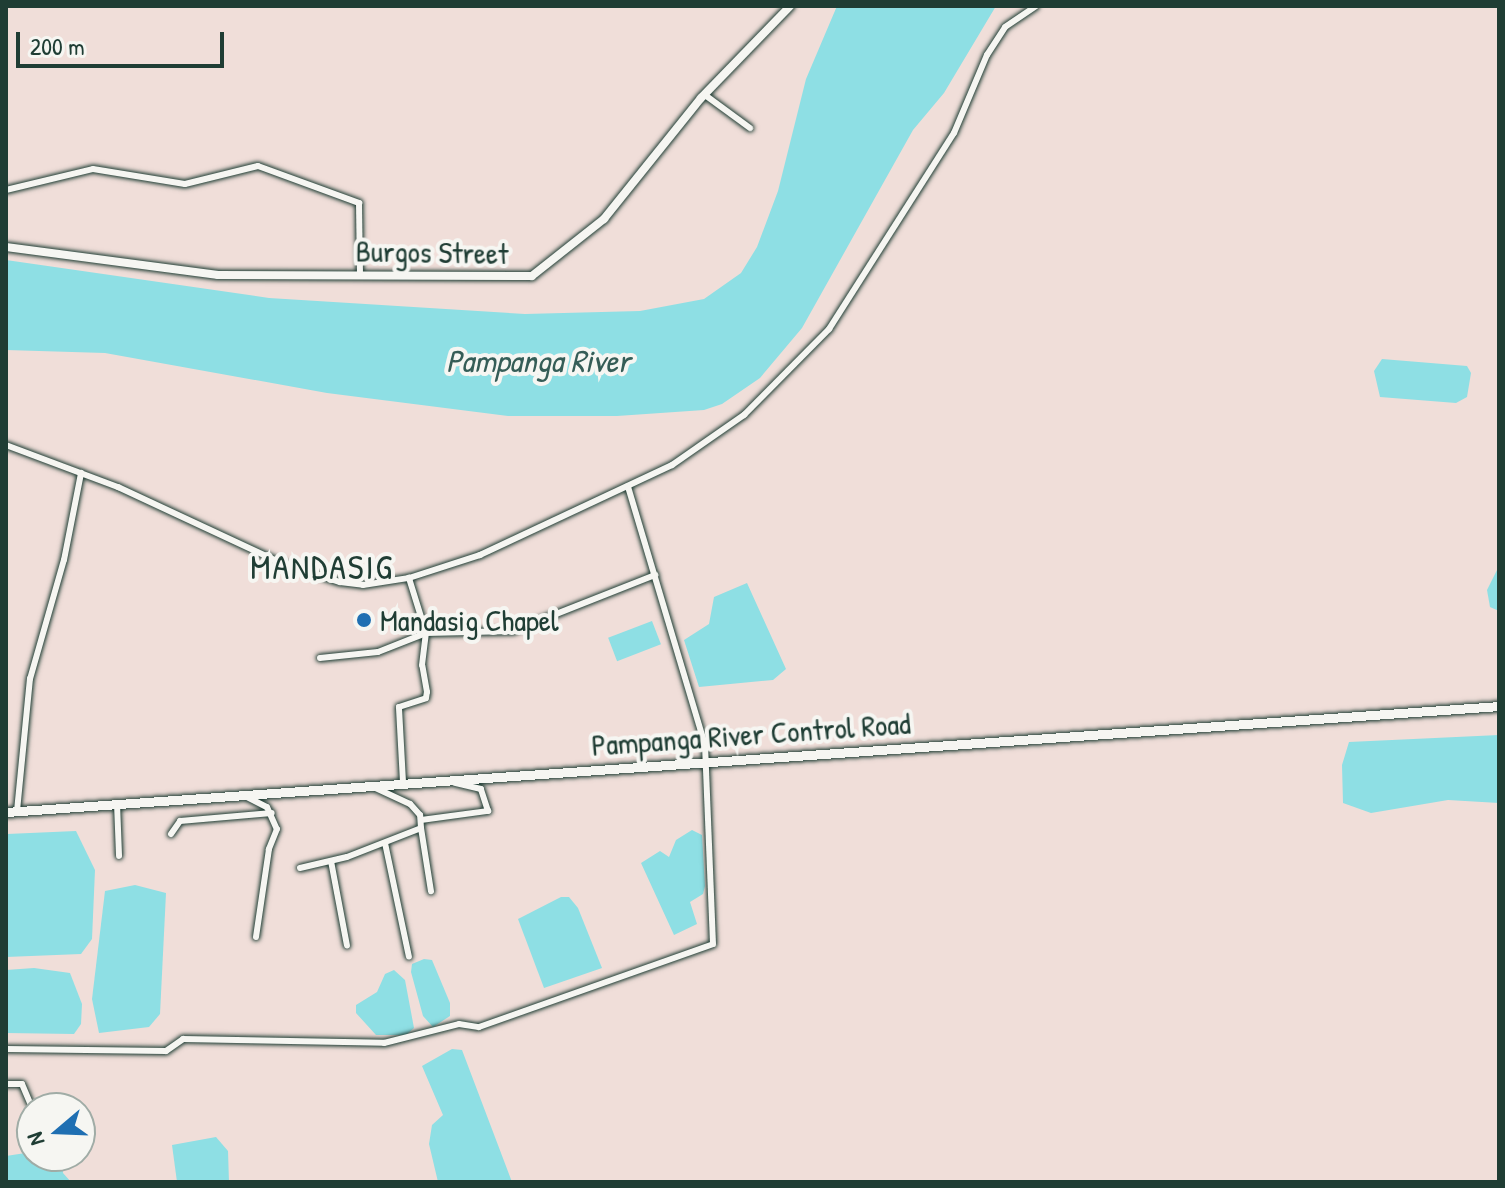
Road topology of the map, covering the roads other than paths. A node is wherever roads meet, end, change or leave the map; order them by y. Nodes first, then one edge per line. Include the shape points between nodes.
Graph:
1 (790, 6) edge
2 (1036, 6) edge
3 (705, 95) junction
4 (750, 128) dead end
5 (6, 190) edge
6 (6, 247) edge
7 (360, 274) junction
8 (6, 445) edge
9 (81, 473) junction
10 (628, 486) junction
11 (655, 575) junction
12 (409, 578) junction
13 (426, 633) junction
14 (320, 658) dead end
15 (1499, 706) edge
16 (707, 762) junction
17 (444, 780) junction
18 (403, 782) junction
19 (369, 785) junction
20 (245, 794) junction
21 (117, 803) junction
22 (17, 811) junction
23 (6, 812) edge
24 (272, 813) junction
25 (421, 824) junction
26 (171, 834) dead end
27 (385, 843) junction
28 (119, 856) dead end
29 (331, 861) junction
30 (300, 868) dead end
31 (431, 891) dead end
32 (256, 937) dead end
33 (347, 946) dead end
34 (409, 957) dead end
35 (6, 1049) edge
36 (6, 1084) edge
37 (25, 1092) edge

1 - 3 street, Burgos Street
2 - 10 street via 1005,27 987,55 954,133 820,340 744,415 672,465
3 - 4 street
3 - 7 street, Burgos Street via 604,219 532,276
5 - 7 street via 93,169 178,184 258,166 359,203
6 - 7 street, Burgos Street via 218,275
8 - 9 street
9 - 12 street via 281,563 363,585
9 - 22 street via 64,560 30,679
10 - 11 street
10 - 12 street via 480,555
11 - 13 street via 513,631
11 - 16 street
12 - 13 street
13 - 14 street via 378,652
13 - 18 street via 426,698 399,707
15 - 16 main road, Pampanga River Control Road
16 - 17 main road, Pampanga River Control Road
16 - 35 street via 713,944 479,1027 459,1024 384,1043 183,1039 166,1051
17 - 18 main road, Pampanga River Control Road
17 - 25 street via 478,787 488,811
18 - 19 main road, Pampanga River Control Road
19 - 20 main road, Pampanga River Control Road
19 - 25 street via 410,804
20 - 21 main road, Pampanga River Control Road
20 - 24 street
21 - 22 main road, Pampanga River Control Road
21 - 28 street
22 - 23 main road, Pampanga River Control Road
24 - 26 street via 180,821
24 - 32 street via 277,835 269,849
25 - 27 street
25 - 31 street
27 - 29 street
27 - 34 street
29 - 30 street
29 - 33 street
36 - 37 street via 22,1084

